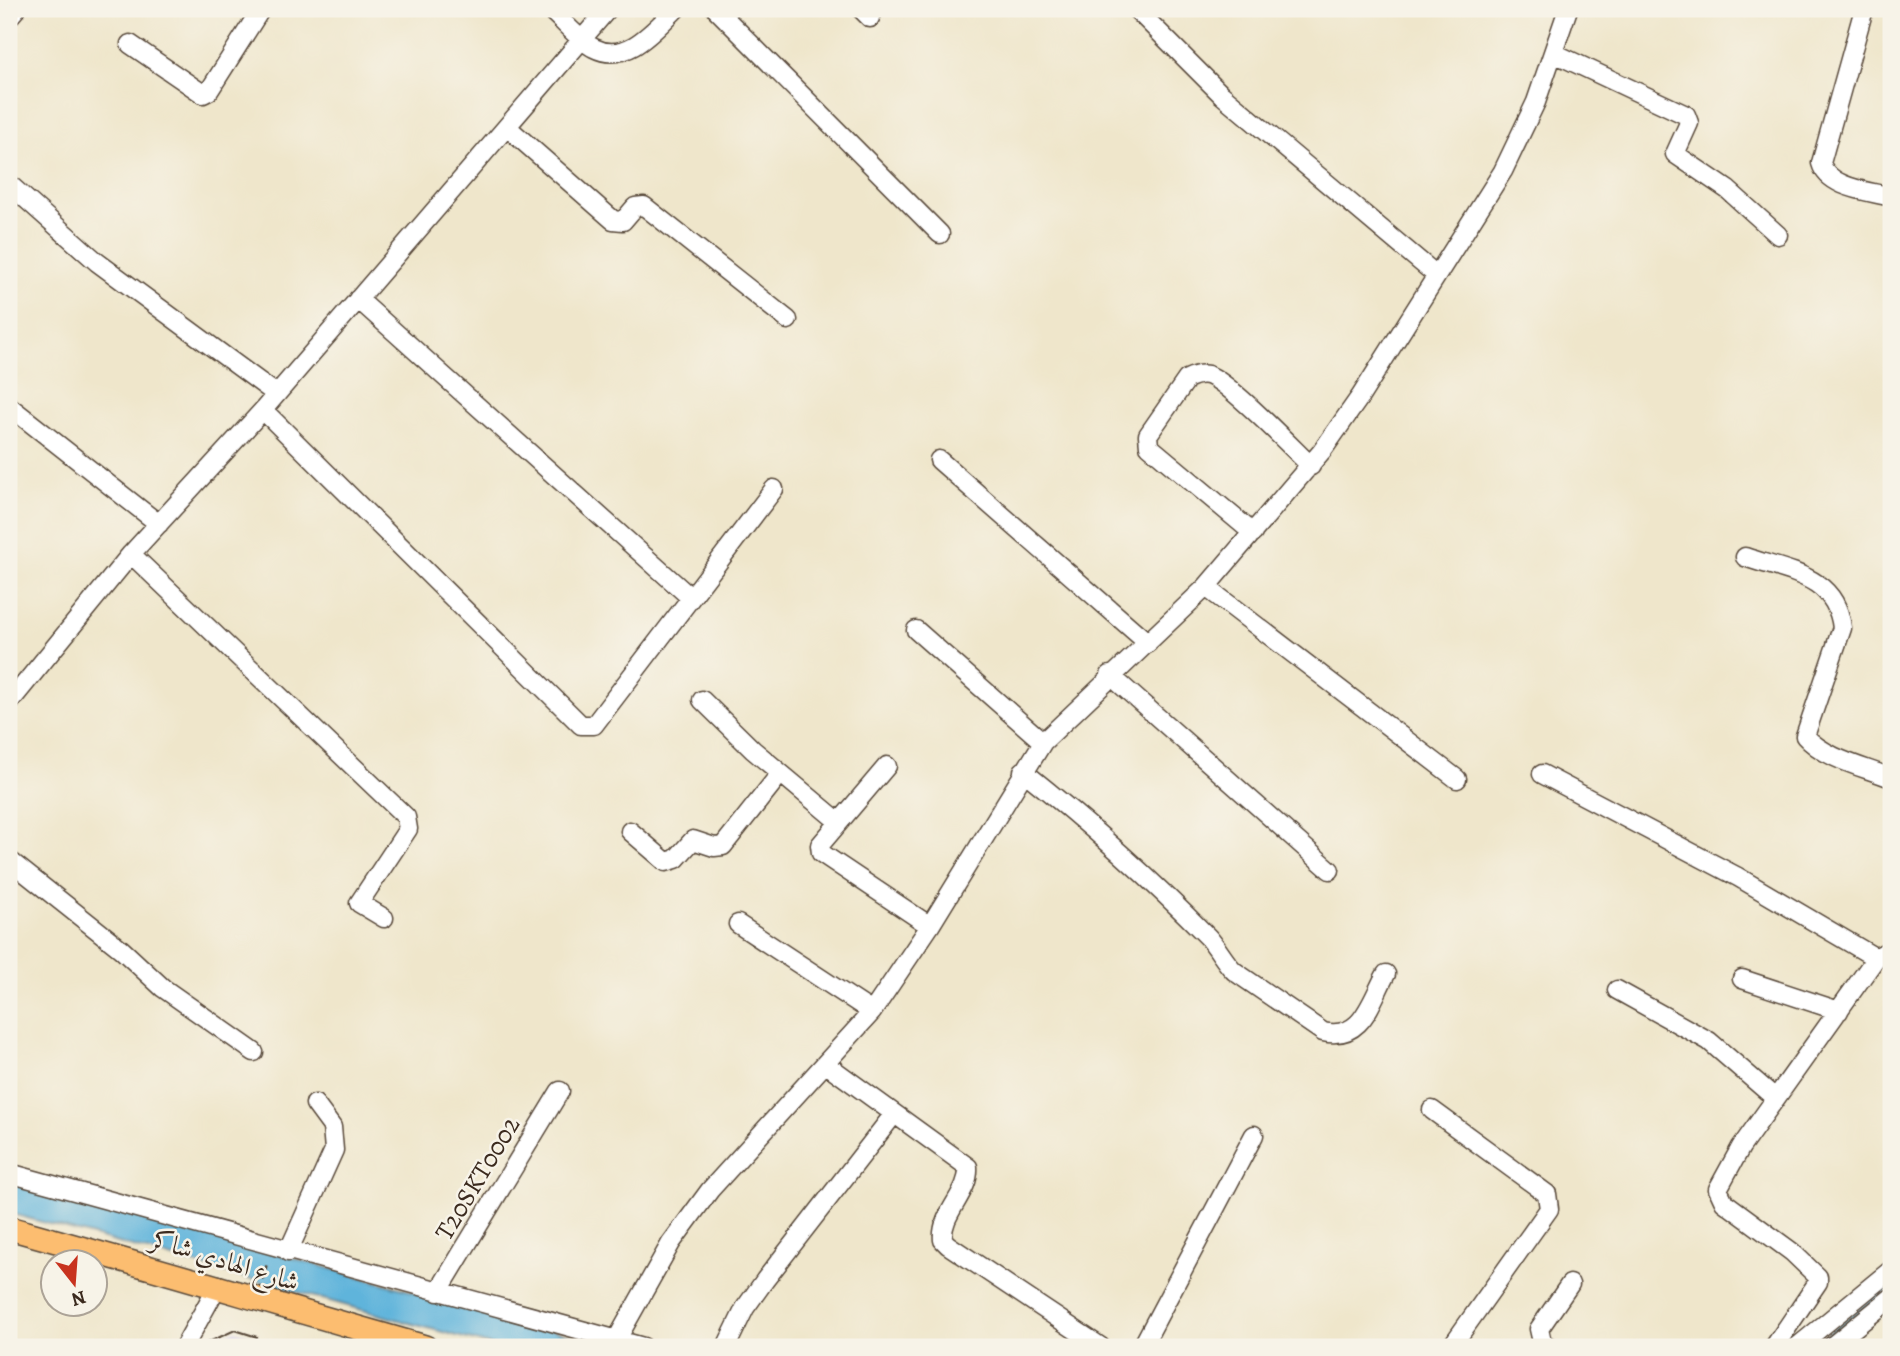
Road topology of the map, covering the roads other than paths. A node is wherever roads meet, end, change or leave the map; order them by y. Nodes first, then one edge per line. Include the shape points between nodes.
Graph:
1 (16, 9) edge
2 (261, 9) edge
3 (549, 9) edge
4 (608, 9) edge
5 (676, 9) edge
6 (716, 9) edge
7 (1136, 9) edge
8 (1568, 9) edge
9 (1864, 9) edge
10 (9, 18) edge
11 (583, 37) junction
12 (130, 44) dead end
13 (1554, 53) junction
14 (507, 127) junction
15 (9, 184) edge
16 (1891, 197) edge
17 (940, 234) dead end
18 (1778, 235) dead end
19 (1435, 274) junction
20 (358, 299) junction
21 (788, 320) dead end
22 (276, 394) junction
23 (9, 406) edge
24 (263, 410) junction
25 (939, 460) dead end
26 (1311, 466) junction
27 (774, 489) dead end
28 (159, 524) junction
29 (1253, 533) junction
30 (131, 554) junction
31 (1745, 557) dead end
32 (1206, 587) junction
33 (691, 598) junction
34 (916, 630) dead end
35 (1148, 643) junction
36 (1110, 675) junction
37 (702, 700) dead end
38 (9, 703) edge
39 (1043, 742) junction
40 (887, 766) dead end
41 (1023, 771) junction
42 (780, 774) junction
43 (1542, 774) dead end
44 (1891, 778) edge
45 (1457, 779) dead end
46 (839, 822) junction
47 (630, 831) dead end
48 (9, 860) edge
49 (1330, 870) dead end
50 (384, 918) dead end
51 (738, 924) dead end
52 (930, 926) junction
53 (1884, 954) edge
54 (1386, 974) dead end
55 (1742, 979) dead end
56 (1617, 990) dead end
57 (1839, 1011) junction
58 (872, 1012) junction
59 (254, 1052) dead end
60 (826, 1064) junction
61 (560, 1091) dead end
62 (1775, 1098) junction
63 (315, 1104) dead end
64 (1432, 1110) dead end
65 (894, 1114) junction
66 (1254, 1135) dead end
67 (9, 1172) edge
68 (9, 1228) edge
69 (280, 1250) junction
70 (1891, 1270) edge
71 (1570, 1284) dead end
72 (218, 1285) junction
73 (439, 1292) junction
74 (1891, 1298) edge
75 (617, 1339) junction
76 (184, 1347) edge
77 (425, 1347) edge
78 (643, 1347) edge
79 (726, 1347) edge
80 (1101, 1347) edge
81 (1142, 1347) edge
82 (1451, 1347) edge
83 (1549, 1347) edge
84 (1774, 1347) edge
85 (1797, 1347) edge
86 (1831, 1347) edge

1 - 10 street
2 - 12 street via 203,94
3 - 11 street
4 - 11 street
5 - 11 street via 639,45 601,51
6 - 17 street
7 - 19 street via 1222,95
8 - 13 street
9 - 16 street via 1821,163 1833,181
11 - 14 street
13 - 18 street via 1686,115 1689,123 1675,154 1728,190
13 - 19 street via 1503,171
14 - 20 street
14 - 21 street via 613,220 623,221 635,207 644,206
15 - 22 street via 97,262
19 - 26 street via 1360,397
20 - 22 street
20 - 33 street
22 - 24 street
23 - 28 street
24 - 28 street
24 - 33 street via 581,725 594,725
25 - 35 street
26 - 29 street
26 - 29 street via 1226,387 1207,375 1187,379 1149,435 1149,446
27 - 33 street
28 - 30 street
29 - 32 street
30 - 38 street
30 - 50 street via 406,817 408,829 359,903
31 - 44 street via 1819,583 1832,595 1842,628 1805,736 1814,746
32 - 35 street
32 - 45 street
34 - 39 street
35 - 36 street
36 - 39 street
36 - 49 street
37 - 42 street
39 - 41 street
40 - 46 street
41 - 52 street
41 - 54 street via 1148,877 1213,942 1234,971 1323,1032 1337,1035 1357,1026
42 - 46 street
42 - 47 street via 723,846 690,841 676,859 666,862
43 - 53 street
46 - 52 street via 820,845 823,857
48 - 59 street via 163,988
51 - 58 street
52 - 58 street
53 - 57 street
55 - 57 street
56 - 62 street via 1709,1041
57 - 62 street
58 - 60 street
60 - 65 street
60 - 75 street via 710,1190 671,1243
61 - 73 street, T20SKT0002
62 - 84 street via 1718,1189 1724,1202 1818,1277
63 - 69 street via 332,1127 334,1150
64 - 82 street via 1547,1194 1549,1209
65 - 79 street via 765,1280
65 - 80 street via 968,1167 968,1177 943,1226 943,1240
66 - 81 street
67 - 69 street
68 - 72 main road, شارع الهادي شاكر
69 - 73 street
70 - 85 street
71 - 83 street via 1539,1329 1542,1342
72 - 76 street
72 - 77 main road, شارع الهادي شاكر
73 - 75 street
74 - 86 street
75 - 78 street

